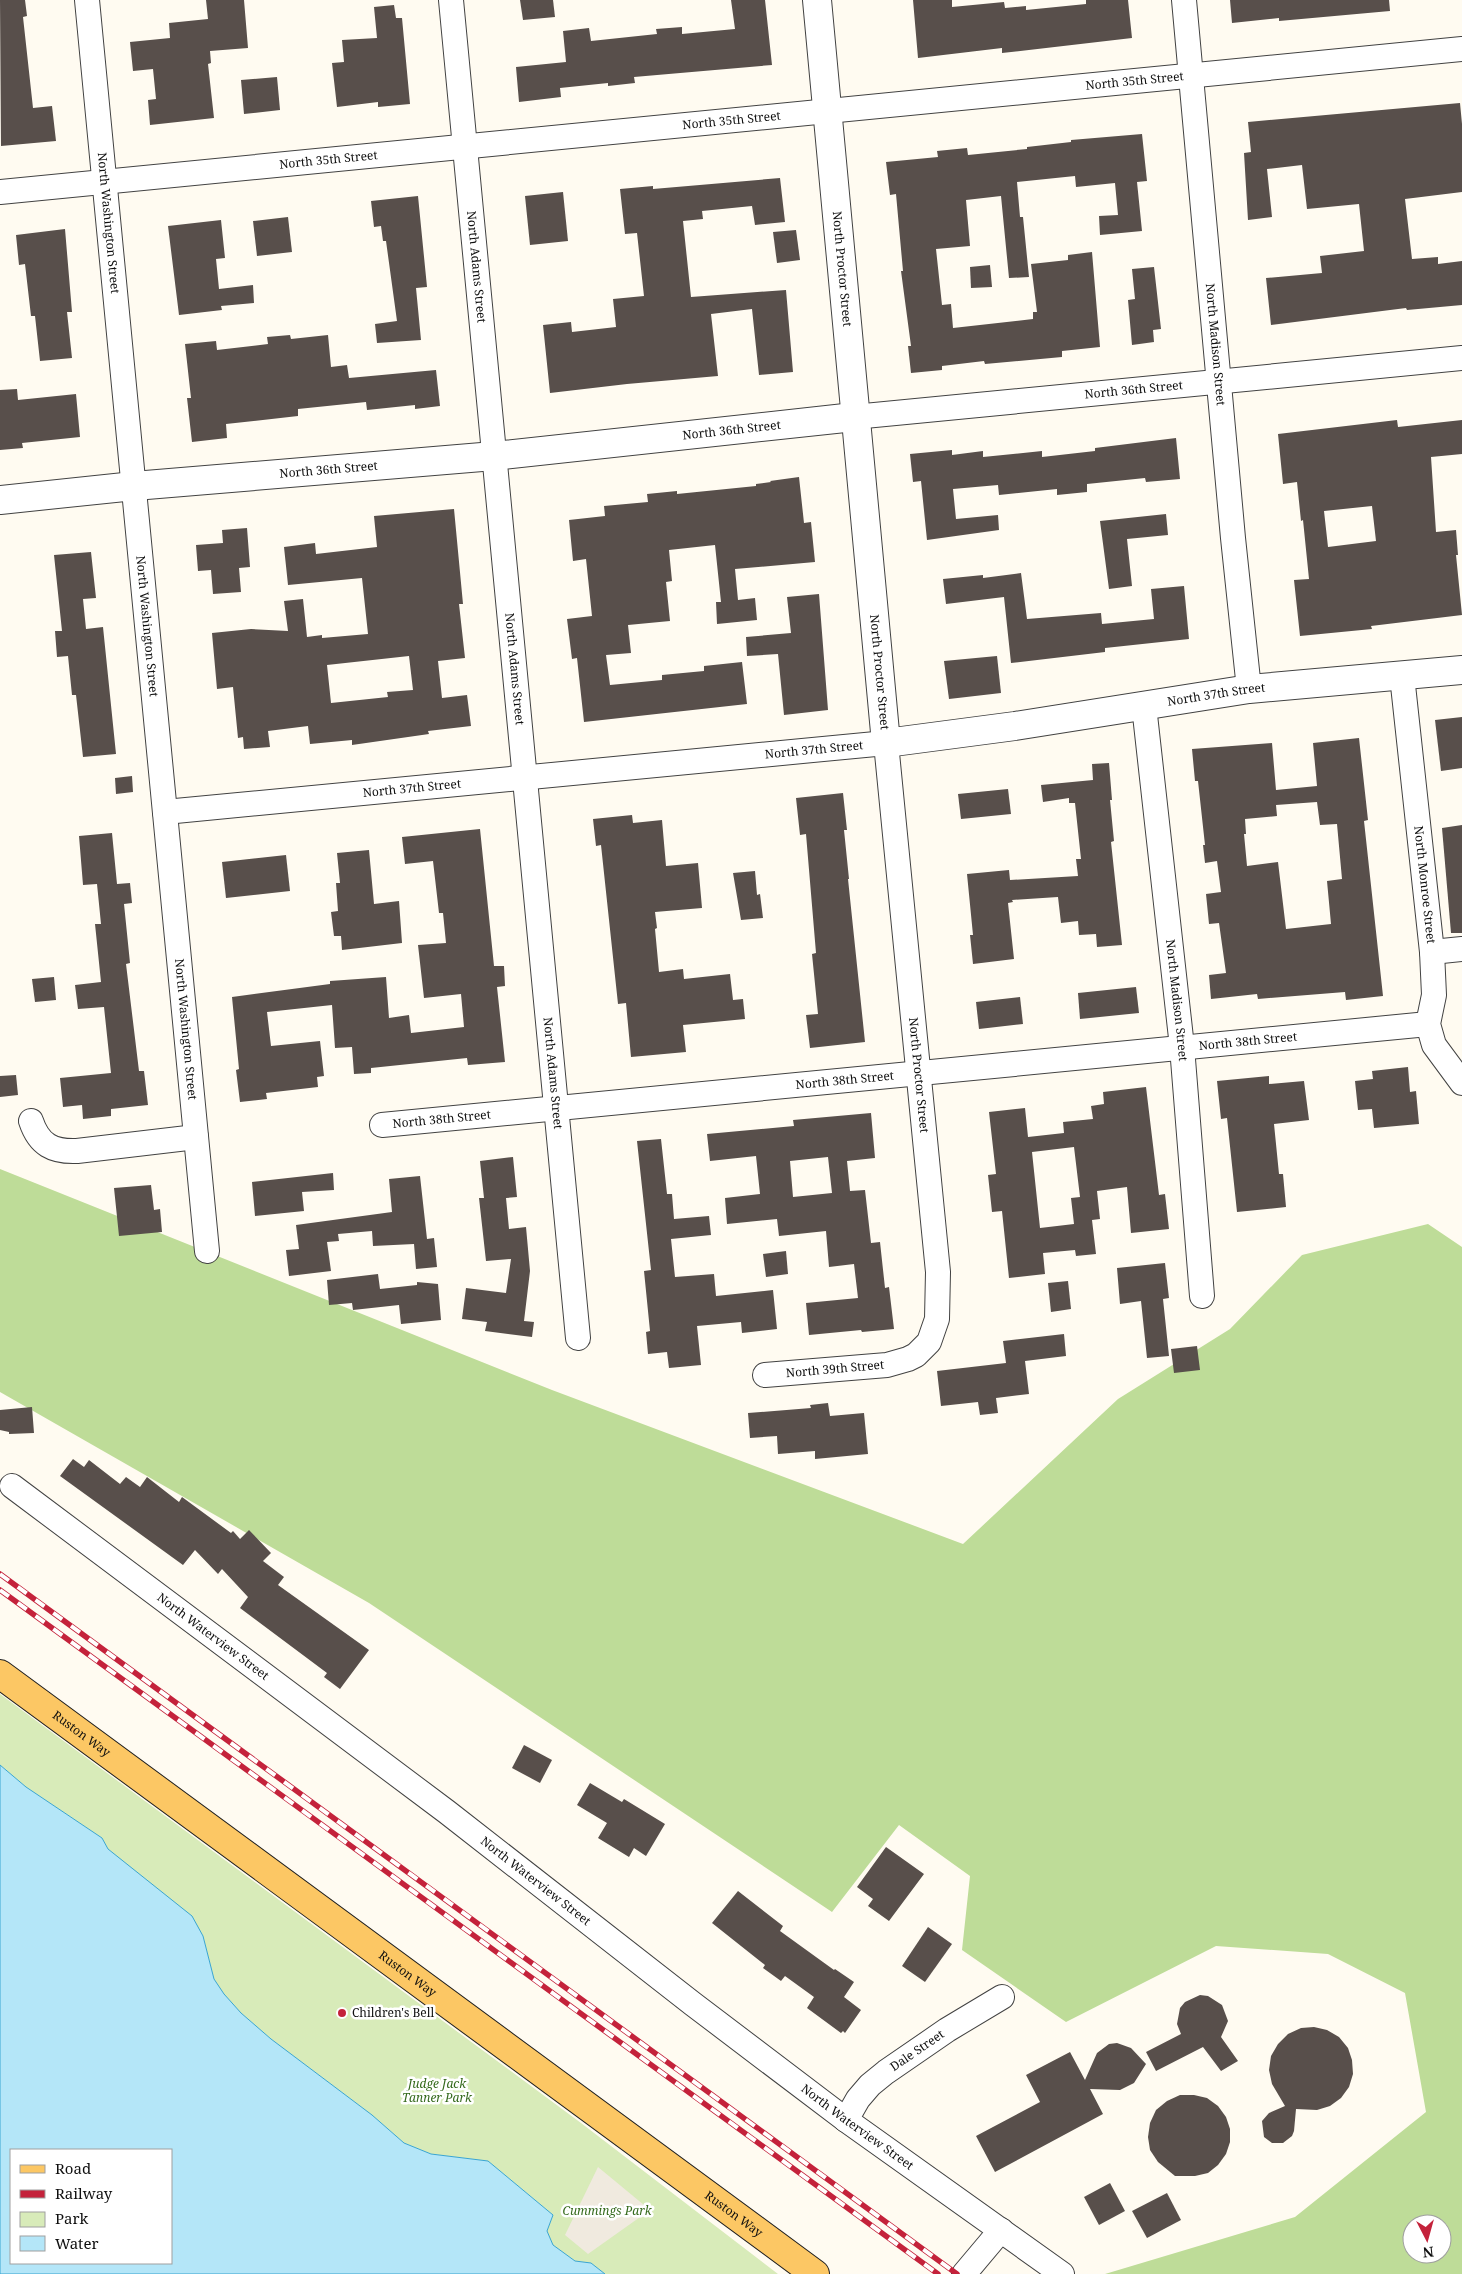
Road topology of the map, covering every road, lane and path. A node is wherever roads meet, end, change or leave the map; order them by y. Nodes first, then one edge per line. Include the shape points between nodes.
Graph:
1 (87, 0) edge
2 (451, 0) edge
3 (817, 0) edge
4 (1184, 0) edge
5 (1462, 49) edge
6 (1191, 76) junction
7 (827, 110) junction
8 (465, 147) junction
9 (104, 180) junction
10 (0, 192) edge
11 (1462, 358) edge
12 (1218, 382) junction
13 (854, 416) junction
14 (494, 456) junction
15 (134, 486) junction
16 (0, 500) edge
17 (1462, 670) edge
18 (1402, 676) junction
19 (1249, 689) junction
20 (1144, 706) junction
21 (886, 743) junction
22 (525, 779) junction
23 (165, 812) junction
24 (1462, 949) edge
25 (1432, 952) junction
26 (1428, 1024) junction
27 (1182, 1047) junction
28 (919, 1074) junction
29 (1462, 1083) edge
30 (556, 1108) junction
31 (31, 1121) dead end
32 (382, 1125) dead end
33 (196, 1137) junction
34 (207, 1251) dead end
35 (1202, 1296) dead end
36 (578, 1338) dead end
37 (929, 1342) joint
38 (765, 1375) dead end
39 (12, 1486) dead end
40 (0, 1674) edge
41 (1002, 1997) dead end
42 (846, 2120) junction
43 (1001, 2230) junction
44 (815, 2274) edge
45 (964, 2274) edge
46 (1062, 2274) edge

1 - 9 street, North Washington Street
2 - 8 street, North Adams Street
3 - 7 street, North Proctor Street
4 - 6 street, North Madison Street
5 - 6 street, North 35th Street
6 - 7 street, North 35th Street
6 - 12 street, North Madison Street
7 - 8 street, North 35th Street
7 - 13 street, North Proctor Street
8 - 9 street, North 35th Street
8 - 14 street, North Adams Street
9 - 10 street, North 35th Street
9 - 15 street, North Washington Street
11 - 12 street, North 36th Street
12 - 13 street, North 36th Street
12 - 19 street, North Madison Street
13 - 14 street, North 36th Street
13 - 21 street, North Proctor Street
14 - 15 street, North 36th Street
14 - 22 street, North Adams Street
15 - 16 street, North 36th Street
15 - 23 street, North Washington Street
17 - 18 street, North 37th Street
18 - 19 street, North 37th Street
18 - 25 street, North Monroe Street
19 - 20 street, North 37th Street
20 - 21 street, North 37th Street
20 - 27 street, North Madison Street
21 - 22 street, North 37th Street
21 - 28 street, North Proctor Street
22 - 23 street, North 37th Street
22 - 30 street, North Adams Street
23 - 33 street, North Washington Street
24 - 25 street
25 - 26 street, North Monroe Street via 1434,995
26 - 27 street, North 38th Street
26 - 29 street via 1434,1045
27 - 28 street, North 38th Street
27 - 35 street, North Madison Street
28 - 30 street, North 38th Street
28 - 37 street, North Proctor Street via 938,1272 938,1314
30 - 32 street, North 38th Street
30 - 36 street, North Adams Street
31 - 33 street via 41,1142 60,1151
33 - 34 street, North Washington Street
37 - 38 street, North 39th Street via 908,1359 887,1365
39 - 42 street, North Waterview Street via 447,1812
40 - 44 main road, Ruston Way
41 - 42 street, Dale Street via 886,2072 858,2099
42 - 43 street, North Waterview Street
43 - 45 street
43 - 46 street, North Waterview Street

